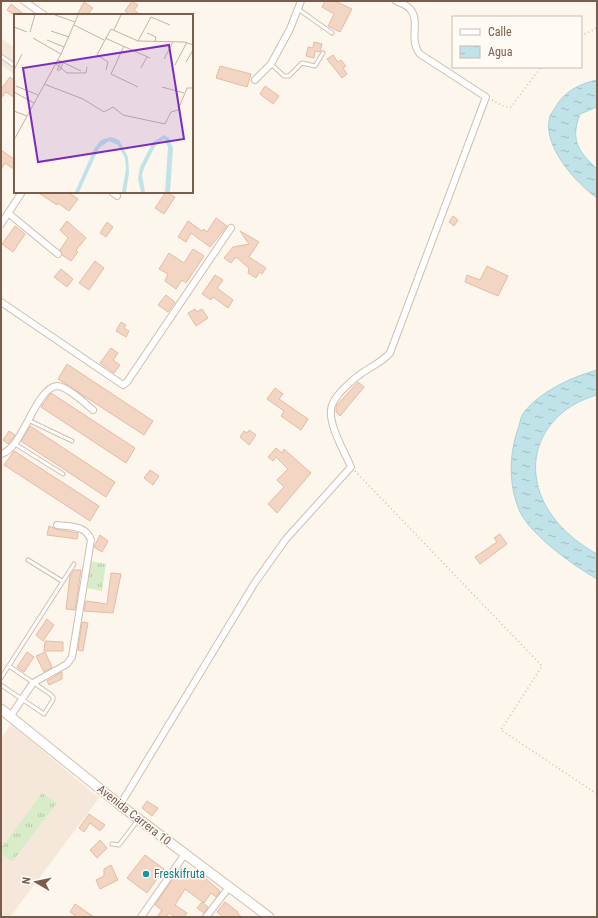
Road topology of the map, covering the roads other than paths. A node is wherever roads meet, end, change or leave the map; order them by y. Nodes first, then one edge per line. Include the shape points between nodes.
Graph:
1 (24, 1) edge
2 (301, 1) edge
3 (396, 1) edge
4 (298, 9) junction
5 (43, 14) edge
6 (332, 33) dead end
7 (322, 54) dead end
8 (1, 56) edge
9 (271, 64) junction
10 (14, 65) edge
11 (255, 80) dead end
12 (21, 193) edge
13 (8, 213) junction
14 (1, 224) edge
15 (231, 228) dead end
16 (58, 254) dead end
17 (1, 302) edge
18 (93, 410) dead end
19 (28, 420) junction
20 (72, 441) dead end
21 (15, 444) junction
22 (1, 454) edge
23 (63, 474) dead end
24 (57, 525) dead end
25 (28, 560) dead end
26 (74, 564) dead end
27 (62, 581) junction
28 (8, 666) junction
29 (1, 678) edge
30 (34, 683) junction
31 (1, 685) edge
32 (22, 699) junction
33 (1, 709) edge
34 (10, 717) junction
35 (120, 805) junction
36 (139, 818) junction
37 (112, 844) dead end
38 (185, 854) junction
39 (229, 887) junction
40 (141, 917) edge
41 (206, 917) edge
42 (269, 917) edge

1 - 5 street
2 - 4 street
3 - 35 street via 410,8 414,14 413,42 420,54 486,98 390,353 349,383 332,403 335,431 351,467 286,539 254,584
4 - 6 lane
4 - 9 street
7 - 9 lane via 315,66 302,63 289,76 284,76
8 - 10 lane
9 - 11 street
12 - 13 street
13 - 14 street
13 - 16 street
15 - 17 street via 123,385
18 - 19 street via 64,388 57,386 35,407
19 - 20 lane
19 - 21 street
21 - 22 street via 6,453
21 - 23 lane
24 - 30 street via 84,529 91,540 72,657 66,664
25 - 27 lane
26 - 27 lane
27 - 28 lane
28 - 29 lane
28 - 30 lane
30 - 32 street
30 - 32 lane via 53,697 46,713
31 - 32 lane
32 - 34 street
33 - 34 street, Avenida Carrera 10
34 - 35 street, Avenida Carrera 10 via 78,776
35 - 36 street, Avenida Carrera 10
36 - 37 lane via 119,845
36 - 38 street, Avenida Carrera 10
38 - 39 street, Avenida Carrera 10
38 - 40 street
39 - 41 street
39 - 42 street, Avenida Carrera 10

